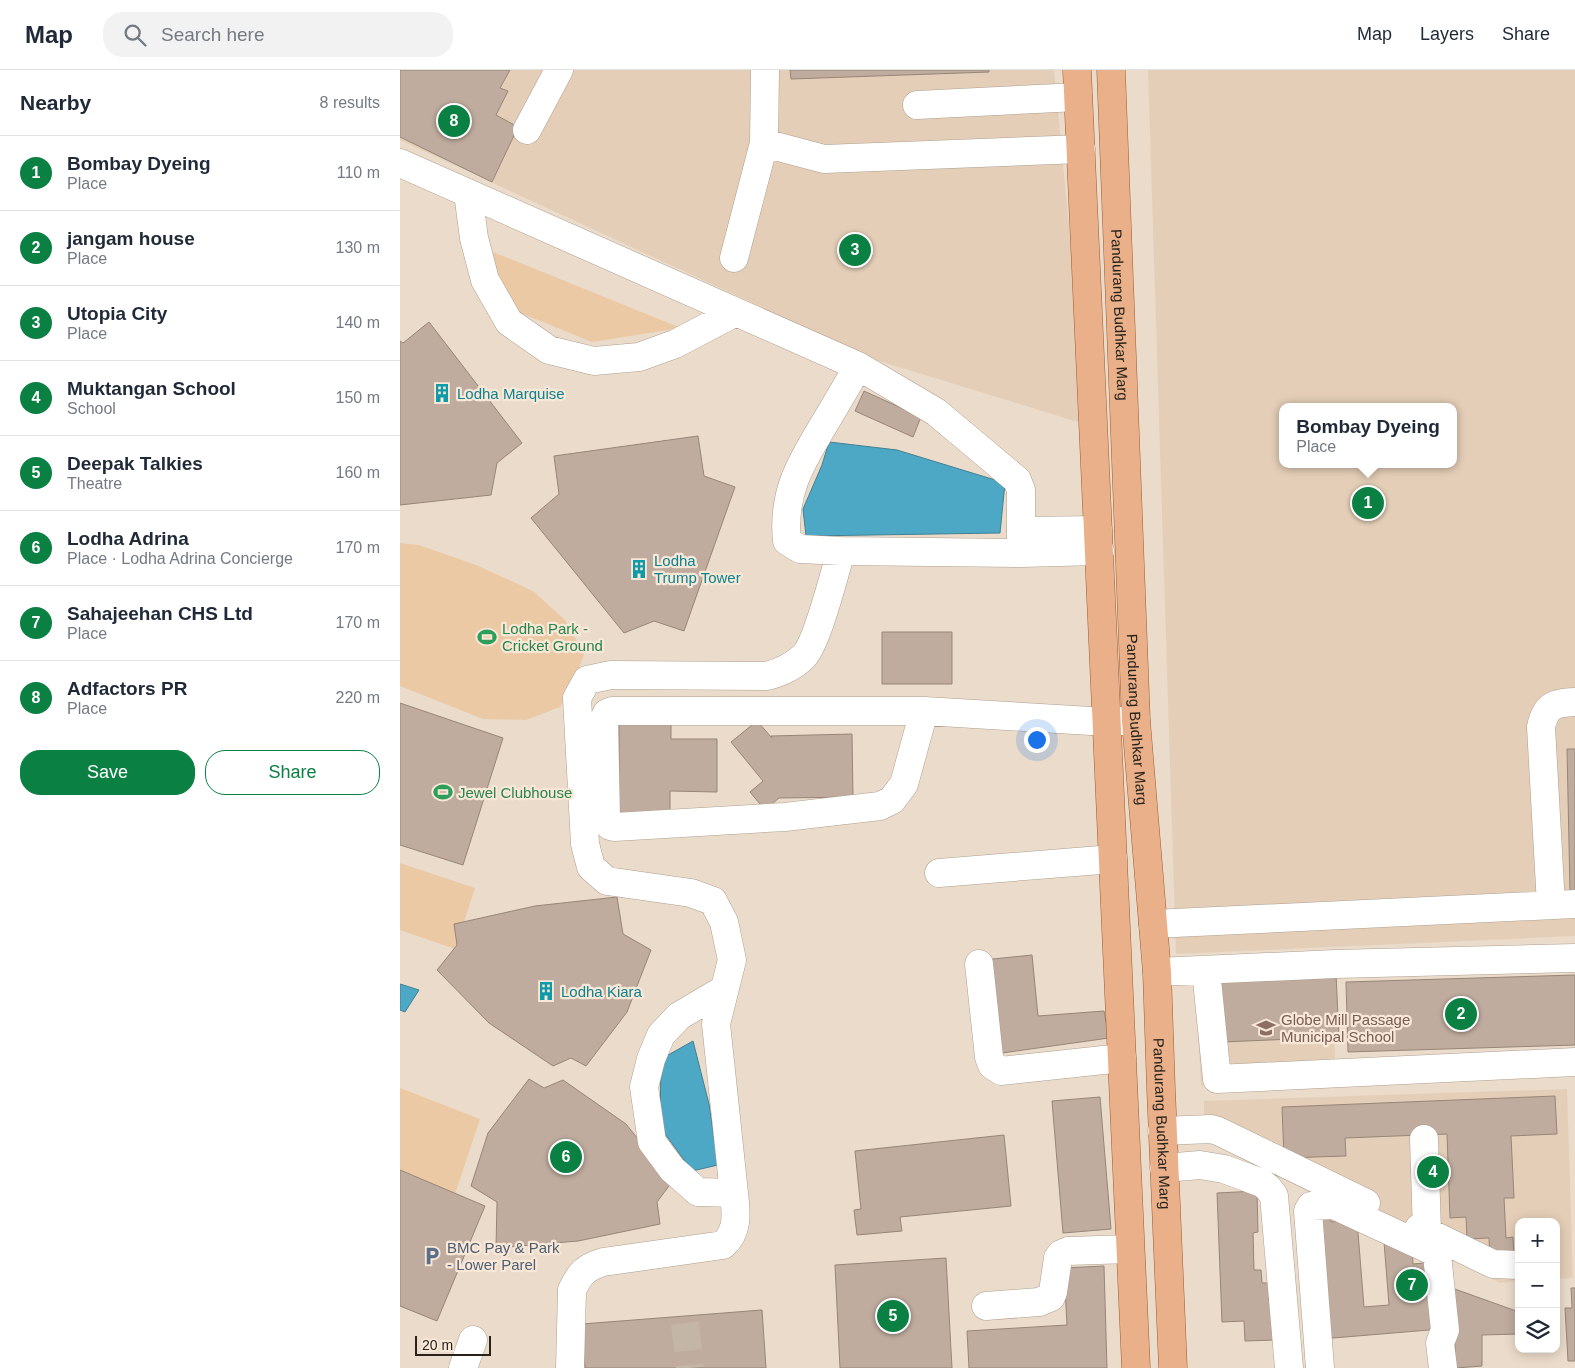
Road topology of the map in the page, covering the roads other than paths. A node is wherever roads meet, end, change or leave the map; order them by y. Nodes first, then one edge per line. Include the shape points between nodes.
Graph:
1 (558, 70) edge
2 (765, 70) edge
3 (1077, 70) edge
4 (1112, 70) edge
5 (1078, 97) junction
6 (917, 105) dead end
7 (527, 130) dead end
8 (764, 143) junction
9 (1081, 149) junction
10 (400, 163) edge
11 (468, 193) junction
12 (734, 258) dead end
13 (1120, 288) junction
14 (1087, 290) junction
15 (736, 312) junction
16 (858, 366) junction
17 (1099, 540) junction
18 (1021, 542) junction
19 (842, 551) junction
20 (1575, 702) edge
21 (924, 711) junction
22 (1136, 721) junction
23 (1106, 722) junction
24 (1113, 859) junction
25 (939, 873) dead end
26 (1563, 904) edge
27 (1153, 924) junction
28 (1575, 958) edge
29 (979, 964) dead end
30 (1206, 970) junction
31 (1158, 972) junction
32 (713, 997) junction
33 (1122, 1058) junction
34 (1575, 1062) edge
35 (1162, 1131) junction
36 (1424, 1139) dead end
37 (1164, 1168) junction
38 (728, 1193) junction
39 (1427, 1232) junction
40 (1130, 1250) junction
41 (1515, 1265) edge
42 (986, 1306) dead end
43 (473, 1340) dead end
44 (463, 1368) edge
45 (570, 1368) edge
46 (1136, 1368) edge
47 (1173, 1368) edge
48 (1289, 1368) edge
49 (1320, 1368) edge
50 (1443, 1368) edge

1 - 7 street
2 - 8 street
3 - 5 main road, Pandurang Budhkar Marg
4 - 13 main road, Pandurang Budhkar Marg
5 - 6 street
5 - 9 main road, Pandurang Budhkar Marg
8 - 9 street via 824,159
8 - 12 street
9 - 14 main road, Pandurang Budhkar Marg
10 - 11 street
11 - 15 street
11 - 15 street via 474,238 485,280 509,322 549,350 594,361 639,357 675,344
13 - 14 main road
13 - 22 main road, Pandurang Budhkar Marg
14 - 17 main road, Pandurang Budhkar Marg
15 - 16 street
16 - 18 street via 936,412 1017,480 1021,490
16 - 19 street via 800,464 790,492 785,523 787,541 800,549
17 - 18 street
17 - 23 main road, Pandurang Budhkar Marg
18 - 19 street
19 - 32 street via 806,655 784,672 768,676 611,675 587,680 577,698 585,844 591,867 607,881 691,893 713,902 724,922 732,960
20 - 26 street via 1556,703 1544,713 1541,727
21 - 21 street via 904,784 892,800 880,806 785,817 614,827 606,818 604,719 612,711
21 - 23 street
22 - 23 street
22 - 27 main road, Pandurang Budhkar Marg
23 - 24 main road, Pandurang Budhkar Marg
24 - 25 street
24 - 33 main road, Pandurang Budhkar Marg
26 - 27 street
27 - 31 main road, Pandurang Budhkar Marg
28 - 30 street
29 - 33 street via 992,1065 1001,1070
30 - 31 street
30 - 34 street via 1217,1079
31 - 35 main road, Pandurang Budhkar Marg
32 - 38 street
32 - 38 street via 680,1016 662,1035 651,1059 644,1087 652,1142 672,1169 698,1192
33 - 40 main road, Pandurang Budhkar Marg
35 - 37 main road, Pandurang Budhkar Marg
35 - 39 street via 1218,1131
36 - 39 street
37 - 47 main road, Pandurang Budhkar Marg
37 - 48 street via 1200,1165 1224,1169 1262,1183 1274,1196
38 - 45 street via 736,1215 734,1230 724,1245 603,1262 588,1268 577,1279 572,1290
39 - 41 street via 1493,1264
40 - 42 street via 1061,1254 1050,1297 1038,1302
40 - 46 main road, Pandurang Budhkar Marg
43 - 44 street
49 - 50 street via 1308,1211 1311,1206 1331,1205 1437,1255 1445,1330 1440,1343

